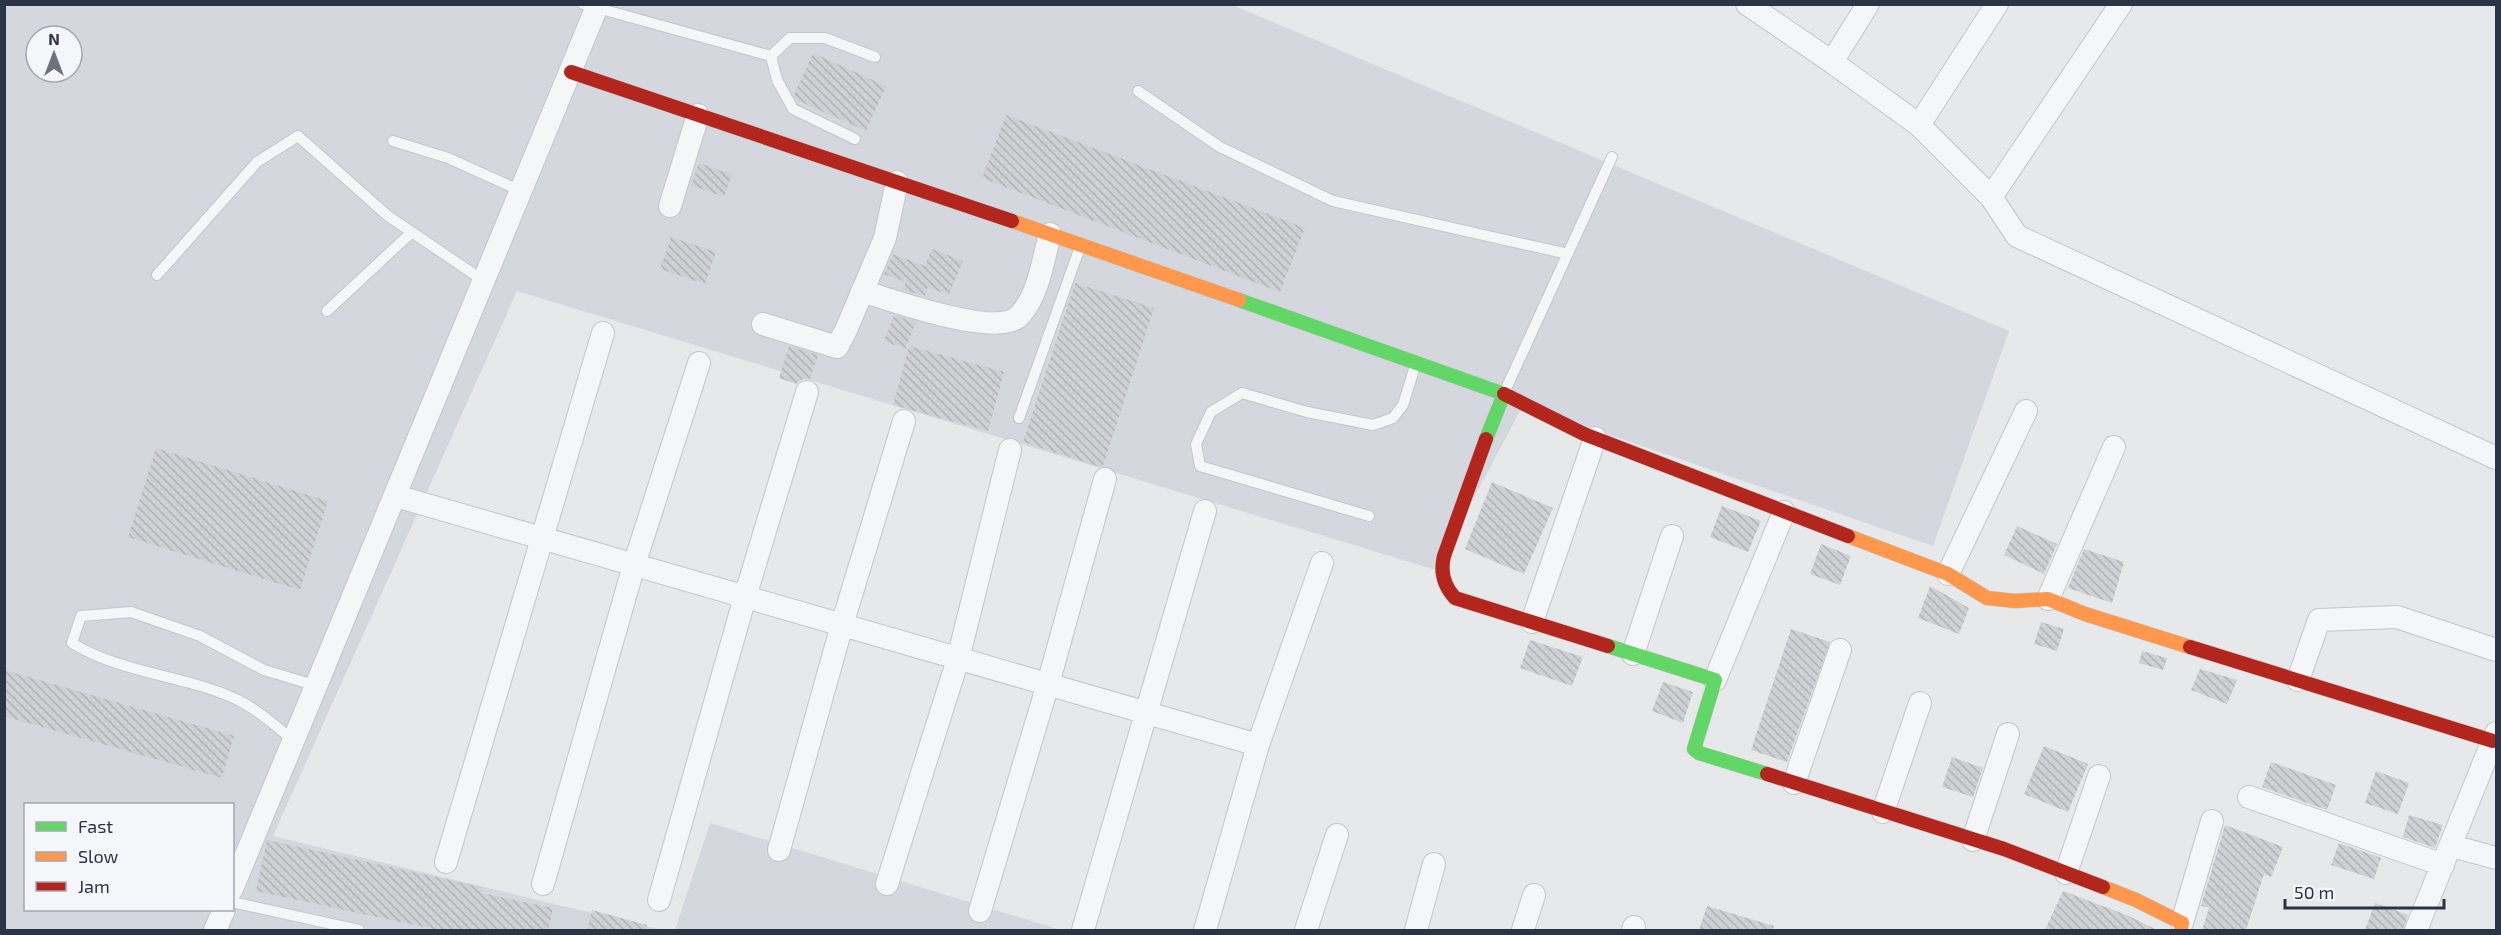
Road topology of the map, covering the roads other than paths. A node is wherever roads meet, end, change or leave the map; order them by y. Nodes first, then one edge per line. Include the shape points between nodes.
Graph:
1 (1747, 4) edge
2 (1868, 4) edge
3 (1997, 4) edge
4 (2121, 4) edge
5 (593, 6) edge
6 (771, 56) junction
7 (875, 57) dead end
8 (1832, 62) junction
9 (571, 72) junction
10 (1138, 91) dead end
11 (698, 115) junction
12 (1918, 125) junction
13 (855, 139) dead end
14 (393, 141) dead end
15 (1612, 157) dead end
16 (897, 182) junction
17 (522, 191) junction
18 (1990, 197) junction
19 (670, 206) dead end
20 (412, 232) junction
21 (1050, 234) junction
22 (1081, 244) junction
23 (1568, 254) junction
24 (157, 275) dead end
25 (484, 281) junction
26 (862, 291) junction
27 (327, 311) dead end
28 (764, 324) dead end
29 (603, 333) dead end
30 (699, 363) dead end
31 (1416, 363) junction
32 (807, 392) dead end
33 (1504, 394) junction
34 (2026, 411) dead end
35 (1019, 418) dead end
36 (904, 421) dead end
37 (1595, 438) junction
38 (2114, 447) dead end
39 (1010, 450) dead end
40 (2496, 458) edge
41 (1105, 479) dead end
42 (396, 496) junction
43 (1205, 511) dead end
44 (1784, 512) junction
45 (1369, 516) dead end
46 (1672, 536) dead end
47 (542, 538) junction
48 (1322, 563) dead end
49 (634, 565) junction
50 (1948, 574) junction
51 (745, 597) junction
52 (2048, 599) junction
53 (1532, 622) junction
54 (842, 625) junction
55 (1840, 650) dead end
56 (2496, 650) edge
57 (1633, 654) junction
58 (958, 659) junction
59 (1715, 681) junction
60 (2298, 681) junction
61 (1048, 684) junction
62 (317, 686) junction
63 (1920, 703) dead end
64 (1146, 713) junction
65 (2008, 734) dead end
66 (2495, 737) edge
67 (294, 741) junction
68 (1258, 746) junction
69 (2099, 776) dead end
70 (1794, 783) junction
71 (2249, 797) dead end
72 (1883, 812) junction
73 (2212, 821) dead end
74 (1336, 835) dead end
75 (1973, 840) junction
76 (779, 850) dead end
77 (2447, 855) junction
78 (2496, 858) edge
79 (446, 862) dead end
80 (1434, 864) dead end
81 (237, 865) edge
82 (2066, 873) junction
83 (543, 884) dead end
84 (887, 884) dead end
85 (1534, 895) dead end
86 (659, 900) dead end
87 (234, 902) edge
88 (223, 911) edge
89 (980, 911) dead end
90 (2182, 927) edge
91 (215, 930) edge
92 (359, 930) edge
93 (1083, 930) edge
94 (1205, 930) edge
95 (1306, 930) edge
96 (1416, 930) edge
97 (1523, 930) edge
98 (2416, 930) edge

1 - 8 street
2 - 8 street
3 - 12 street
4 - 18 street
5 - 6 lane
5 - 9 street
6 - 7 lane via 790,38 825,38
6 - 13 lane via 777,81 794,109
8 - 12 street
9 - 11 street
9 - 17 street
10 - 23 lane via 1220,147 1334,201
11 - 16 street
11 - 19 street
12 - 18 street
14 - 17 lane via 448,158
15 - 23 lane
16 - 21 street
16 - 26 street via 885,238
17 - 25 street
18 - 40 street via 2017,236
20 - 24 lane via 388,216 298,136 257,162
20 - 25 lane
20 - 27 lane
21 - 22 street
21 - 26 street via 1032,297 1019,317 998,324 963,320
22 - 31 street
22 - 35 lane
23 - 33 lane
25 - 42 street
26 - 28 street via 837,347
29 - 47 street
30 - 49 street
31 - 33 street
31 - 45 lane via 1403,405 1393,418 1373,425 1307,412 1242,393 1211,412 1196,444 1200,465
32 - 51 street
33 - 37 street
33 - 53 street via 1458,512 1442,569 1449,593 1455,598
34 - 50 street
36 - 54 street
37 - 44 street
37 - 53 street
38 - 52 street
39 - 58 street
41 - 61 street
42 - 47 street
42 - 62 street
43 - 64 street
44 - 50 street
44 - 59 street
46 - 57 street
47 - 49 street
47 - 79 street
48 - 68 street
49 - 51 street
49 - 83 street
50 - 52 street via 1987,598
51 - 54 street
51 - 86 street
52 - 60 street
53 - 57 street
54 - 58 street
54 - 76 street
55 - 70 street
56 - 60 street via 2397,616 2319,620
57 - 59 street
58 - 61 street
58 - 84 street
59 - 70 street via 1694,749
60 - 66 street
61 - 64 street
61 - 89 street
62 - 67 street
62 - 67 lane via 264,670 200,636 131,612 81,615 72,643 93,656 238,700
63 - 72 street
64 - 68 street
64 - 93 street
65 - 75 street
66 - 77 street
67 - 81 street
68 - 94 street
69 - 82 street
70 - 72 street
71 - 77 street
72 - 75 street
73 - 90 street
74 - 95 street
75 - 82 street
77 - 78 street
77 - 98 street
80 - 96 street
82 - 90 street via 2136,900
85 - 97 street
87 - 92 lane
88 - 91 street

